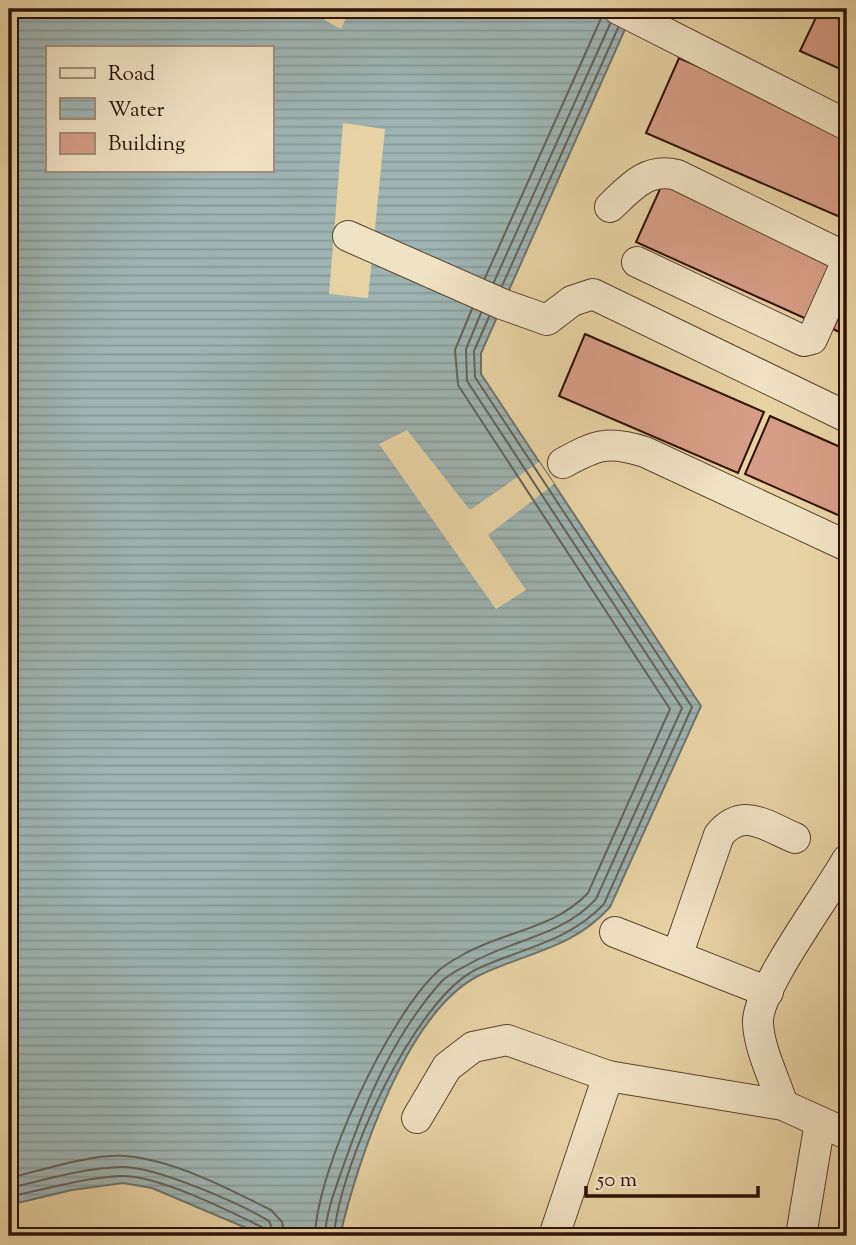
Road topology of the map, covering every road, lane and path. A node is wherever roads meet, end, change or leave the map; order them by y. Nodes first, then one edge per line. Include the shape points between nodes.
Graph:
1 (618, 9) edge
2 (847, 125) edge
3 (610, 207) dead end
4 (348, 236) dead end
5 (847, 260) edge
6 (637, 262) dead end
7 (847, 417) edge
8 (563, 463) dead end
9 (847, 546) edge
10 (795, 838) dead end
11 (847, 860) edge
12 (615, 932) dead end
13 (677, 956) junction
14 (768, 992) junction
15 (608, 1076) junction
16 (783, 1105) junction
17 (417, 1118) dead end
18 (820, 1122) junction
19 (847, 1134) edge
20 (554, 1236) edge
21 (801, 1236) edge

1 - 2 lane
3 - 5 lane via 649,174 662,171
4 - 7 lane via 547,320 572,301 593,294
5 - 6 lane via 813,339 804,341
8 - 9 lane via 595,446 619,444
10 - 13 lane via 746,818 730,822 719,835
11 - 14 lane via 798,935
12 - 13 lane
13 - 14 lane
14 - 16 lane via 758,1027
15 - 16 lane
15 - 17 lane via 507,1040 473,1047 447,1067
15 - 20 lane
16 - 18 lane
18 - 19 lane
18 - 21 lane

